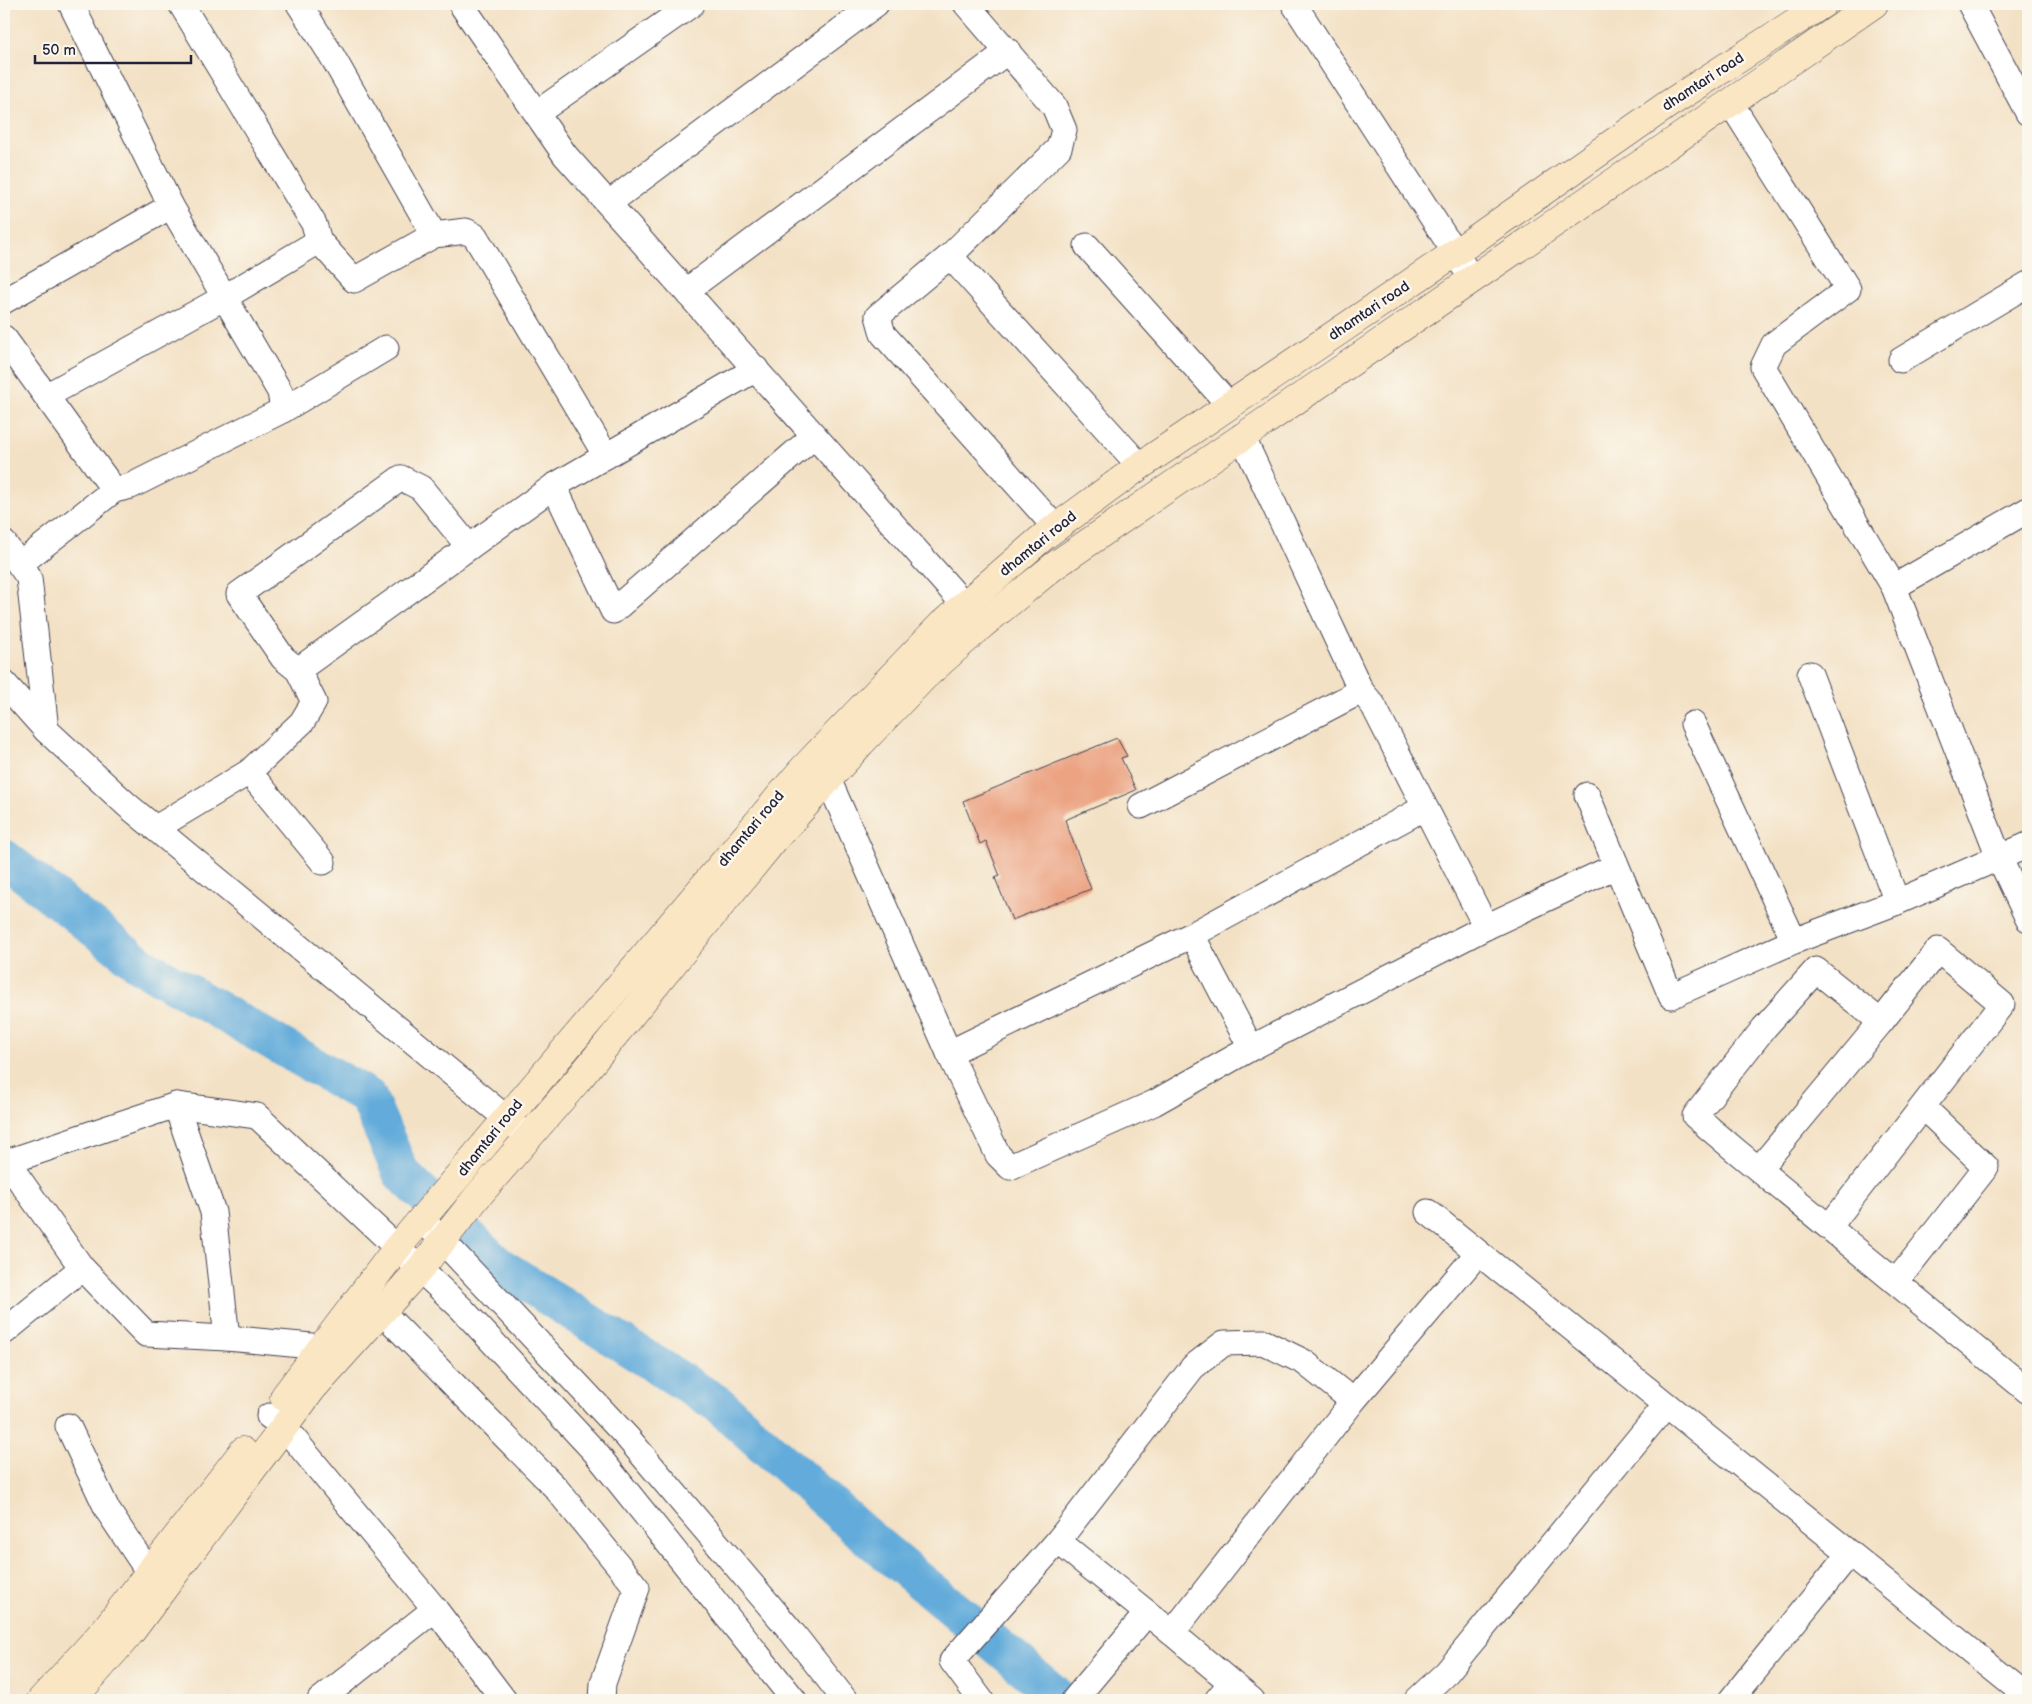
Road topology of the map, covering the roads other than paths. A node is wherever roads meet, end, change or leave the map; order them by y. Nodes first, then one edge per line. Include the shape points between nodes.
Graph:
1 (71, 4) edge
2 (181, 4) edge
3 (299, 4) edge
4 (692, 4) edge
5 (876, 4) edge
6 (966, 4) edge
7 (1294, 4) edge
8 (1823, 4) edge
9 (1874, 4) edge
10 (1970, 4) edge
11 (473, 8) edge
12 (1008, 51) junction
13 (1730, 102) junction
14 (537, 113) junction
15 (2028, 113) edge
16 (609, 203) junction
17 (171, 206) junction
18 (434, 235) junction
19 (319, 240) junction
20 (1088, 246) dead end
21 (1455, 252) junction
22 (950, 256) junction
23 (1472, 279) junction
24 (2028, 284) edge
25 (686, 291) junction
26 (225, 297) junction
27 (4, 302) edge
28 (4, 338) edge
29 (386, 348) dead end
30 (1901, 360) dead end
31 (756, 369) junction
32 (46, 396) junction
33 (1227, 406) junction
34 (283, 410) junction
35 (814, 436) junction
36 (1242, 436) junction
37 (606, 456) junction
38 (1140, 466) junction
39 (554, 486) junction
40 (114, 490) junction
41 (2028, 510) edge
42 (1056, 528) junction
43 (4, 543) edge
44 (469, 547) junction
45 (20, 564) junction
46 (1894, 586) junction
47 (964, 604) junction
48 (982, 624) junction
49 (298, 670) junction
50 (1810, 674) dead end
51 (4, 683) edge
52 (1361, 692) junction
53 (1693, 724) dead end
54 (46, 730) junction
55 (249, 772) junction
56 (828, 779) junction
57 (1587, 795) dead end
58 (1141, 806) dead end
59 (1424, 808) junction
60 (156, 828) junction
61 (2028, 845) edge
62 (1999, 857) junction
63 (323, 862) dead end
64 (1616, 866) junction
65 (1897, 902) junction
66 (2028, 919) edge
67 (1486, 927) junction
68 (1192, 935) junction
69 (1794, 941) junction
70 (1881, 1022) junction
71 (1251, 1048) junction
72 (949, 1054) junction
73 (176, 1104) junction
74 (1923, 1107) junction
75 (506, 1118) junction
76 (529, 1137) junction
77 (5, 1163) edge
78 (1759, 1170) junction
79 (1428, 1212) dead end
80 (423, 1218) junction
81 (1829, 1227) junction
82 (442, 1240) junction
83 (397, 1248) junction
84 (1478, 1253) junction
85 (82, 1268) junction
86 (420, 1269) junction
87 (1896, 1282) junction
88 (382, 1312) junction
89 (4, 1332) edge
90 (228, 1338) junction
91 (322, 1347) junction
92 (2028, 1391) edge
93 (1353, 1401) junction
94 (1666, 1404) junction
95 (277, 1422) junction
96 (68, 1426) dead end
97 (1058, 1541) junction
98 (1850, 1553) junction
99 (148, 1571) junction
100 (435, 1609) junction
101 (1147, 1613) junction
102 (1172, 1633) junction
103 (1224, 1691) edge
104 (2028, 1697) edge
105 (42, 1700) edge
106 (72, 1700) edge
107 (320, 1700) edge
108 (504, 1700) edge
109 (602, 1700) edge
110 (794, 1700) edge
111 (845, 1700) edge
112 (981, 1700) edge
113 (1074, 1700) edge
114 (1252, 1700) edge
115 (1417, 1700) edge
116 (1731, 1700) edge

1 - 17 street
2 - 19 street via 314,224
3 - 18 street
4 - 14 street
5 - 16 street
6 - 12 street
7 - 21 street
8 - 21 main road, dhamtari road via 1668,105
9 - 13 main road
10 - 15 street
11 - 14 street
12 - 22 street via 1054,106 1064,130 1062,139 1059,148
12 - 25 street
13 - 23 main road
13 - 46 street via 1848,289 1774,344 1763,367
14 - 16 street via 566,155
16 - 25 street
17 - 26 street
17 - 27 street
18 - 19 street via 354,280
18 - 37 street via 466,231 475,236
19 - 26 street
20 - 33 street
21 - 23 street
21 - 33 main road, dhamtari road
22 - 38 street
22 - 42 street via 878,316 883,334
23 - 36 main road
24 - 30 street
25 - 31 street
26 - 32 street
26 - 34 street via 280,392
28 - 32 street
29 - 34 street
31 - 35 street
31 - 37 street
32 - 40 street
33 - 38 main road, dhamtari road
34 - 40 street via 131,486
35 - 39 street via 613,612
35 - 47 street
36 - 48 main road via 1054,566
36 - 52 street
37 - 39 street
38 - 42 main road, dhamtari road
39 - 44 street
40 - 45 street
41 - 46 street
42 - 47 main road, dhamtari road
43 - 45 street
44 - 49 street
44 - 49 street via 422,488 401,478 240,594 283,658
45 - 54 street via 29,578
46 - 62 street
47 - 48 street
47 - 75 main road, dhamtari road via 801,771
48 - 56 main road via 923,678
49 - 55 street via 314,702 302,722
50 - 65 street
51 - 54 street
52 - 58 street
52 - 59 street via 1373,705
53 - 69 street
54 - 60 street
55 - 60 street
55 - 63 street
56 - 72 street
56 - 76 main road
57 - 64 street
59 - 67 street
59 - 68 street
60 - 75 street
61 - 62 street
62 - 65 street
62 - 66 street
64 - 67 street
64 - 69 street via 1672,996
65 - 69 street
67 - 71 street
68 - 71 street
68 - 72 street
70 - 74 street via 1938,950 2002,1004
70 - 78 street
70 - 78 street via 1816,970 1764,1028 1695,1116
71 - 72 street via 1154,1103 1010,1167 998,1155
73 - 77 street
73 - 83 street via 257,1116
73 - 90 street via 213,1212
74 - 81 street
74 - 87 street via 1986,1167
75 - 76 street
75 - 80 main road, dhamtari road
76 - 82 main road
77 - 85 street
78 - 81 street
79 - 84 street
80 - 82 street
80 - 83 main road, dhamtari road
81 - 87 street
82 - 86 main road
82 - 111 street via 627,1437 792,1631
83 - 86 street
83 - 91 main road, dhamtari road
84 - 93 street
84 - 94 street
85 - 89 street
85 - 90 street via 146,1334
86 - 88 main road
86 - 110 street via 461,1308 595,1452
87 - 92 street
88 - 95 main road via 313,1388
88 - 109 street via 555,1487 638,1588 603,1682
90 - 91 street
91 - 95 main road, dhamtari road
93 - 97 street via 1304,1362 1263,1342 1224,1343 1193,1367
93 - 102 street
94 - 98 street
94 - 115 street via 1447,1672
95 - 99 main road
95 - 100 street
95 - 106 main road via 131,1632
96 - 99 street via 108,1511
97 - 101 street
97 - 112 street via 952,1661
98 - 104 street
98 - 116 street
99 - 105 main road via 103,1632
100 - 107 street
100 - 108 street
101 - 102 street
101 - 113 street
102 - 103 street
103 - 114 street

